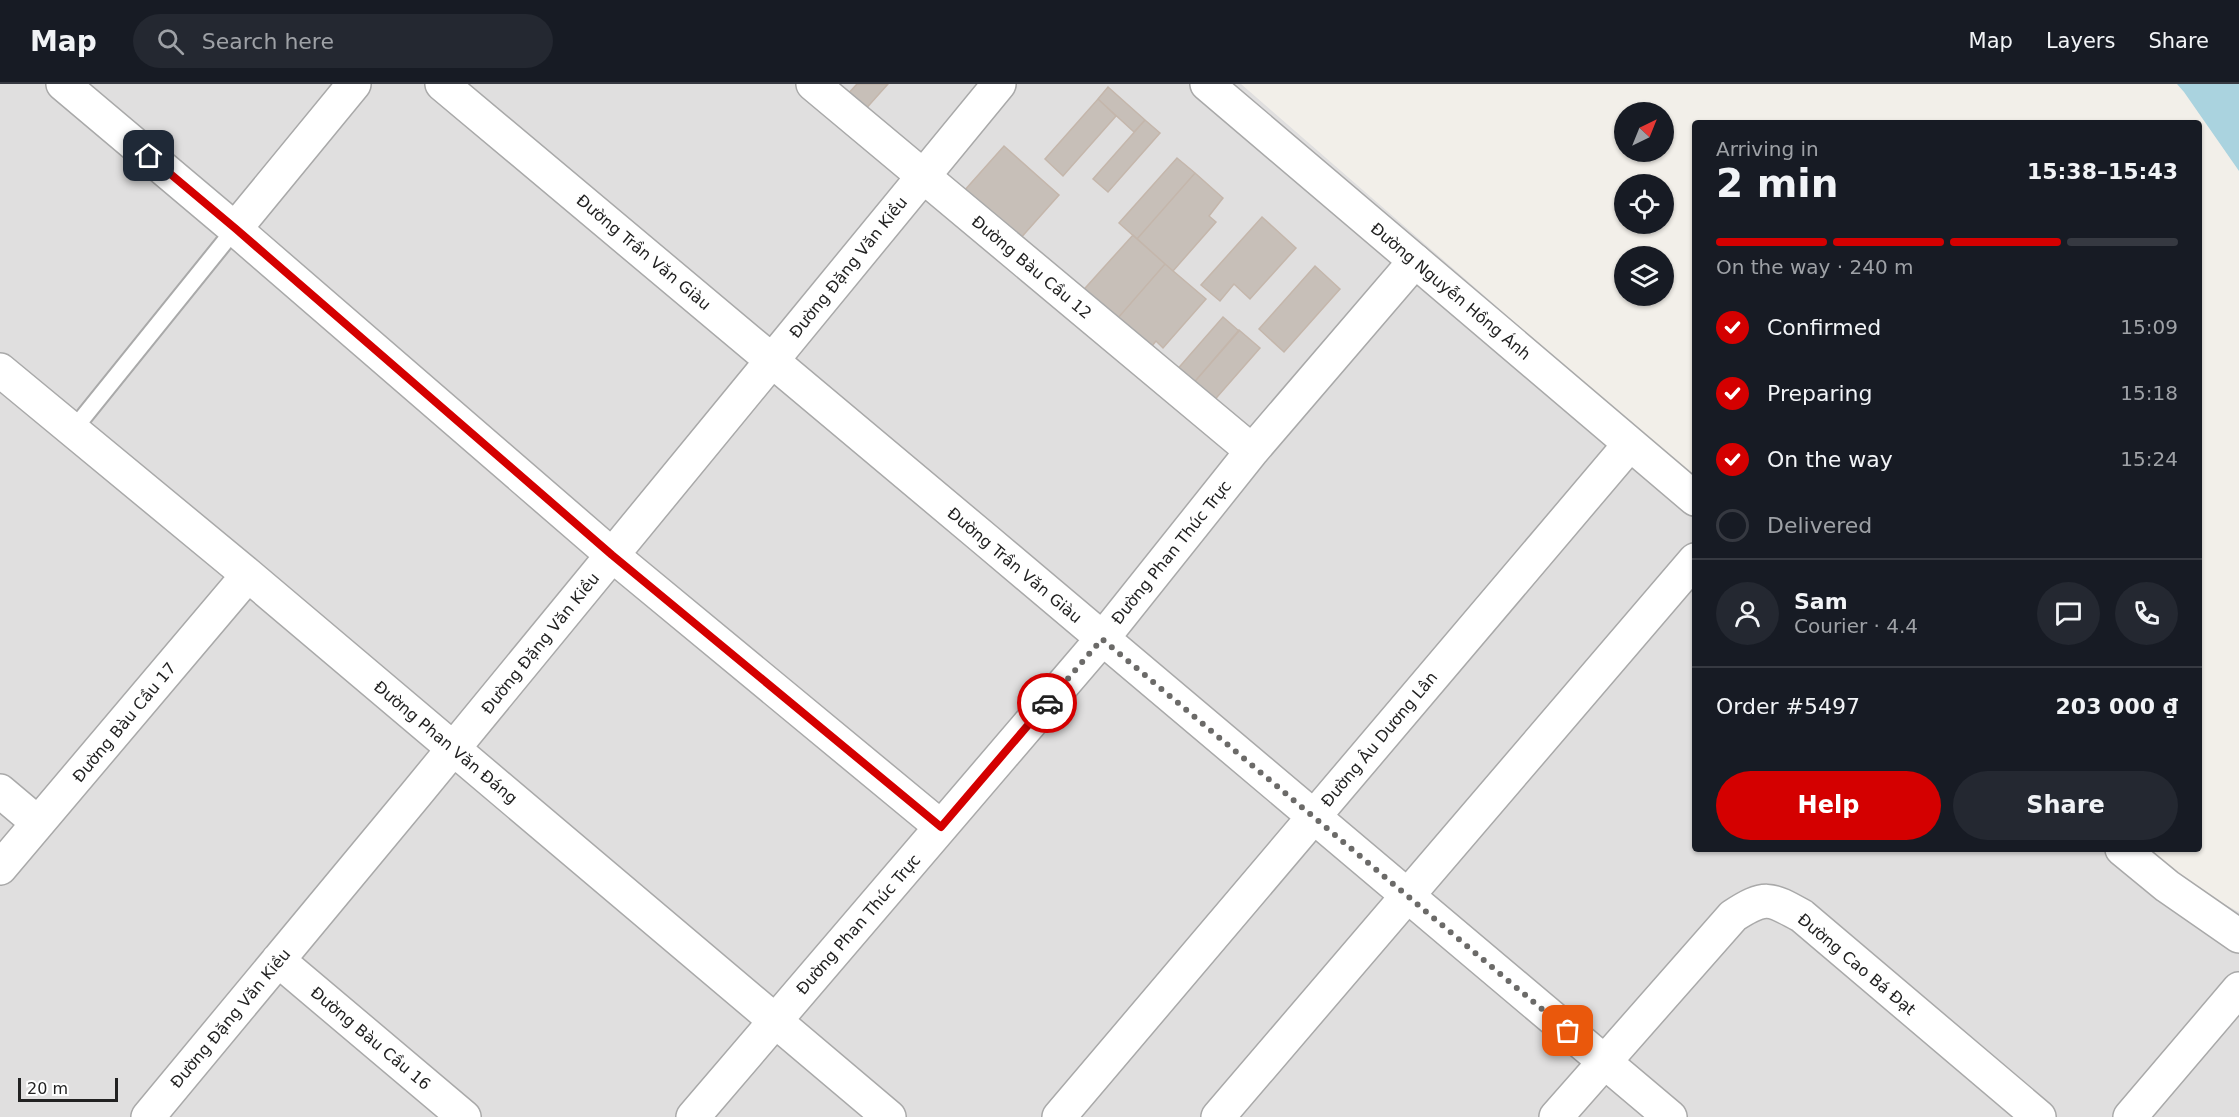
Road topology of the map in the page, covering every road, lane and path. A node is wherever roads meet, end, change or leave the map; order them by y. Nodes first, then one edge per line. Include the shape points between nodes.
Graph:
1 (63, 84) edge
2 (354, 84) edge
3 (442, 84) edge
4 (813, 84) edge
5 (999, 84) edge
6 (1207, 84) edge
7 (923, 176) junction
8 (236, 229) junction
9 (1415, 261) junction
10 (773, 359) junction
11 (0, 370) edge
12 (73, 430) junction
13 (1630, 444) junction
14 (1252, 451) junction
15 (1692, 496) edge
16 (612, 555) junction
17 (1692, 564) edge
18 (248, 575) junction
19 (1102, 639) junction
20 (453, 748) junction
21 (0, 791) edge
22 (1313, 817) junction
23 (38, 823) junction
24 (941, 827) junction
25 (2126, 852) edge
26 (0, 868) edge
27 (1407, 896) junction
28 (2239, 936) edge
29 (278, 960) junction
30 (2239, 989) edge
31 (776, 1020) junction
32 (1604, 1061) junction
33 (148, 1117) edge
34 (464, 1117) edge
35 (693, 1117) edge
36 (889, 1117) edge
37 (1059, 1117) edge
38 (1218, 1117) edge
39 (1556, 1117) edge
40 (1670, 1117) edge
41 (2039, 1117) edge
42 (2130, 1117) edge

1 - 8 street
2 - 8 street
3 - 10 street, Đường Trần Văn Giàu
4 - 7 street, Đường Bàu Cầu 12
5 - 7 street, Đường Đặng Văn Kiều
6 - 9 street, Đường Nguyễn Hồng Ánh
7 - 10 street, Đường Đặng Văn Kiều
7 - 14 street, Đường Bàu Cầu 12
8 - 12 lane
8 - 16 street
9 - 13 street, Đường Nguyễn Hồng Ánh
9 - 14 street, Đường Phan Thúc Trực
10 - 16 street, Đường Đặng Văn Kiều
10 - 19 street, Đường Trần Văn Giàu
11 - 12 street, Đường Phan Văn Đáng
12 - 18 street, Đường Phan Văn Đáng
13 - 15 street, Đường Nguyễn Hồng Ánh
13 - 22 street, Đường Âu Dương Lân
14 - 19 street, Đường Phan Thúc Trực
16 - 20 street, Đường Đặng Văn Kiều
16 - 24 street
17 - 27 street
18 - 20 street, Đường Phan Văn Đáng
18 - 23 street, Đường Bàu Cầu 17
19 - 22 street, Đường Trần Văn Giàu
19 - 24 street, Đường Phan Thúc Trực
20 - 29 street, Đường Đặng Văn Kiều
20 - 31 street, Đường Phan Văn Đáng
21 - 23 street
22 - 27 street, Đường Trần Văn Giàu
22 - 37 street, Đường Âu Dương Lân
23 - 26 street, Đường Bàu Cầu 17
24 - 31 street, Đường Phan Thúc Trực
25 - 28 street
27 - 32 street, Đường Trần Văn Giàu
27 - 38 street
29 - 33 street, Đường Đặng Văn Kiều
29 - 34 street, Đường Bàu Cầu 16
30 - 42 street
31 - 35 street, Đường Phan Thúc Trực
31 - 36 street, Đường Phan Văn Đáng
32 - 39 street, Đường Cao Bá Đạt
32 - 40 street, Đường Trần Văn Giàu
32 - 41 street, Đường Cao Bá Đạt via 1733,916 1752,903 1774,900 1802,916

